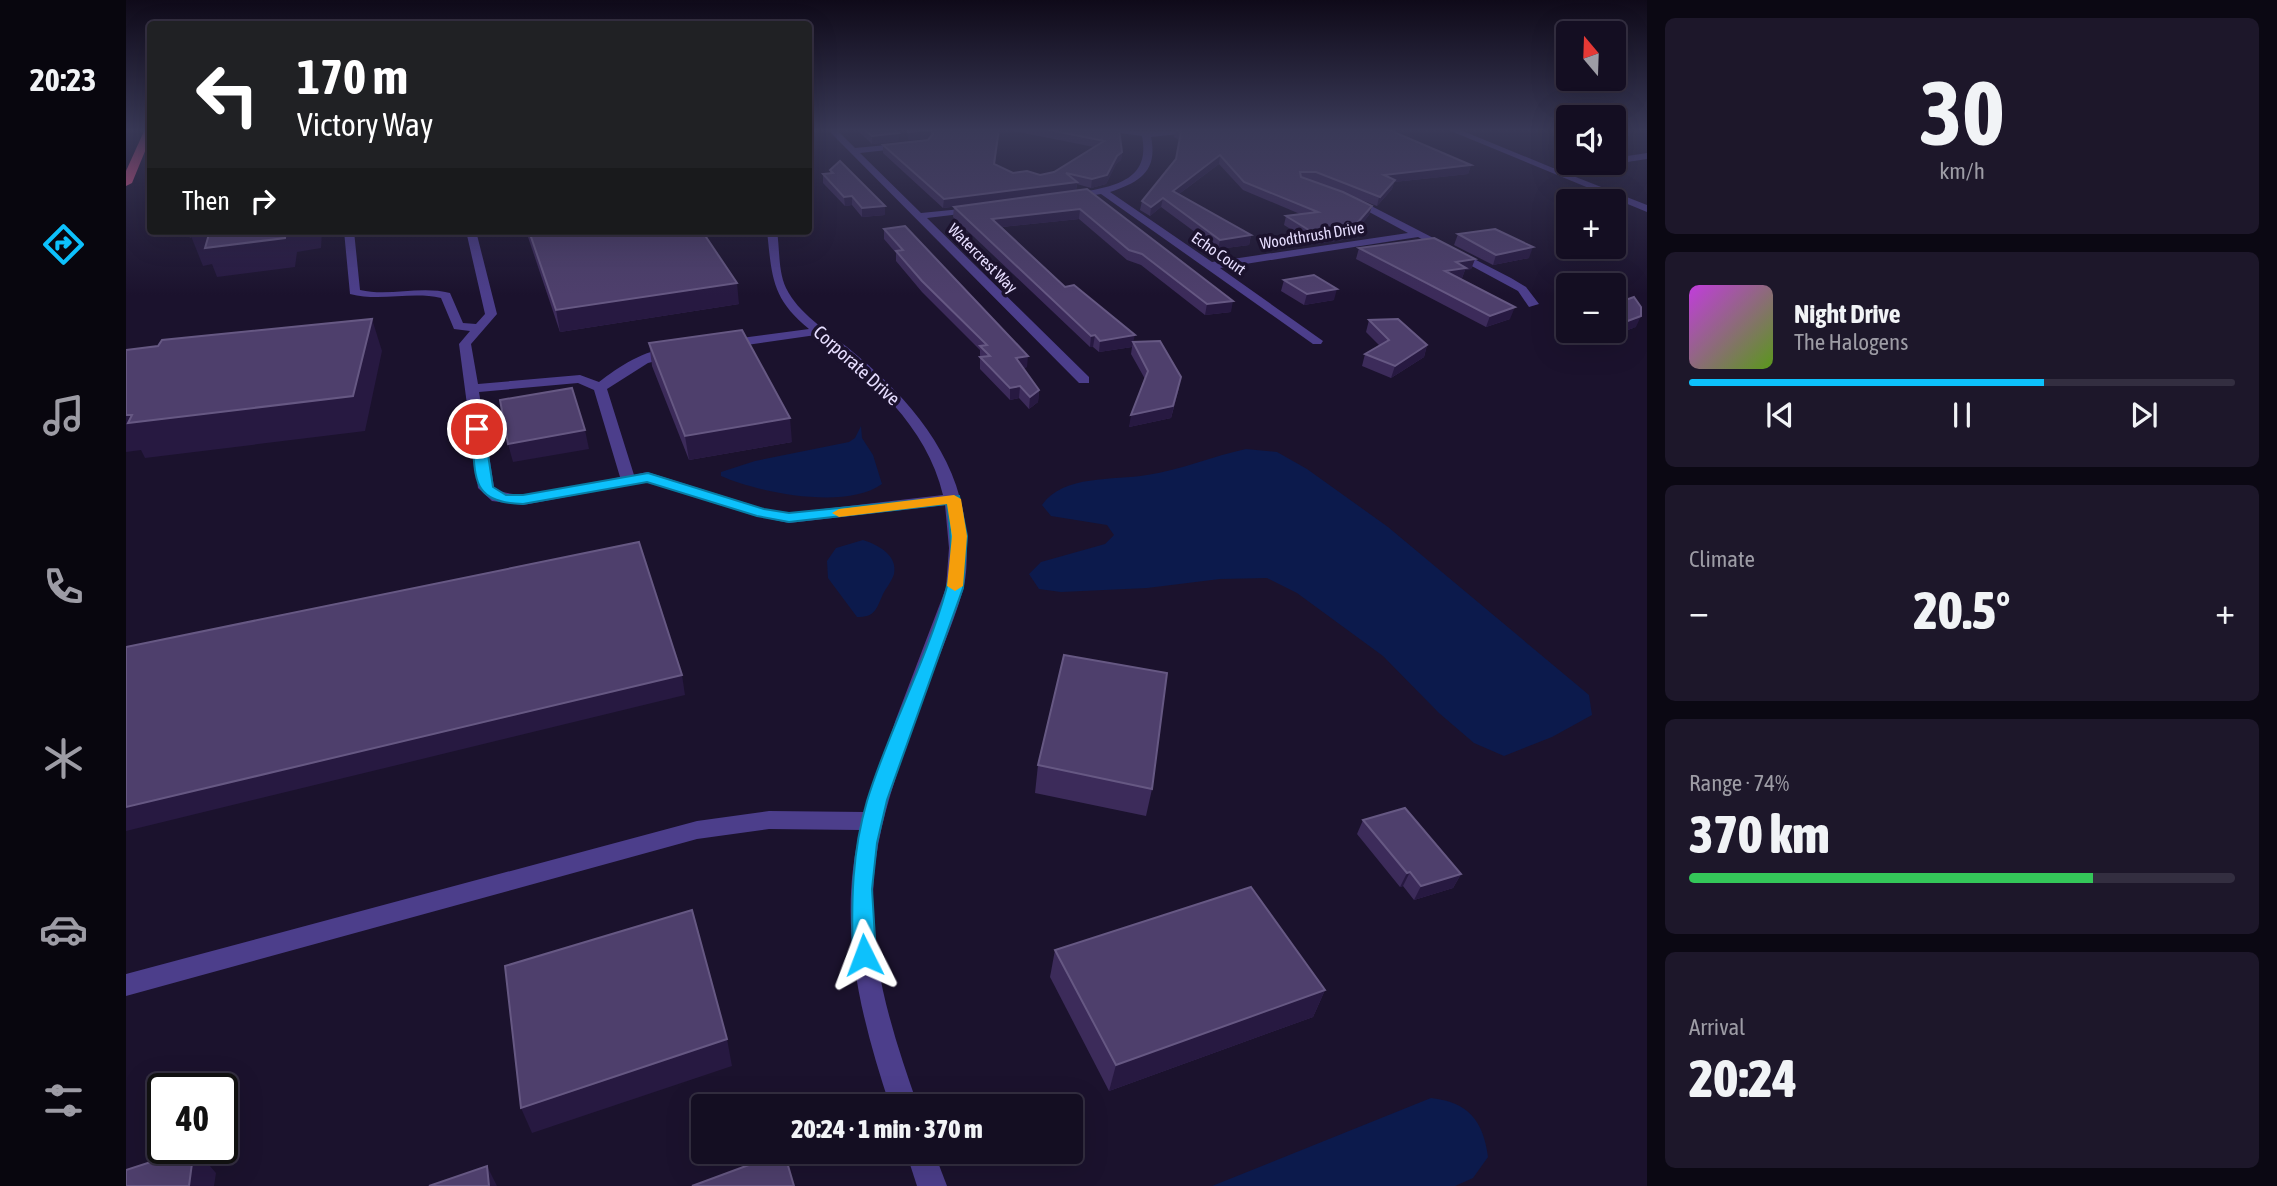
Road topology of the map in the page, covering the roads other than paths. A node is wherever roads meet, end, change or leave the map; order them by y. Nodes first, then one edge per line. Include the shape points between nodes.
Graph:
1 (887, 184) edge
2 (1118, 184) edge
3 (1586, 184) edge
4 (1103, 191) junction
5 (1338, 192) edge
6 (1062, 198) edge
7 (987, 207) edge
8 (1647, 209) edge
9 (919, 216) junction
10 (1420, 234) junction
11 (349, 235) edge
12 (472, 235) edge
13 (772, 235) edge
14 (1210, 266) junction
15 (1534, 304) dead end
16 (479, 328) junction
17 (820, 331) junction
18 (1317, 341) dead end
19 (1084, 380) dead end
20 (600, 388) junction
21 (471, 389) junction
22 (628, 480) junction
23 (954, 499) junction
24 (872, 821) junction
25 (126, 985) edge
26 (900, 1094) edge
27 (924, 1164) edge
28 (932, 1186) edge

1 - 9 street, Watercrest Way
2 - 4 street
3 - 8 street
4 - 6 street
4 - 14 street, Echo Court
5 - 10 street
7 - 9 street
9 - 19 street, Watercrest Way
10 - 14 street, Woodthrush Drive
10 - 15 street via 1511,282
11 - 16 street via 354,292 371,298 428,290 446,295 458,326
12 - 16 street via 491,314
13 - 17 street, Corporate Drive via 781,289
14 - 18 street, Echo Court
16 - 21 street via 465,344
17 - 20 street via 654,354 634,362
17 - 23 street, Corporate Drive via 872,373 911,415 936,454
20 - 21 street via 580,379
20 - 22 street
21 - 22 street via 486,488 491,494 523,500
22 - 23 street via 656,478 762,513 789,517
23 - 24 street, Corporate Drive via 959,536 955,588
24 - 25 street via 769,820 698,830
24 - 26 street, Corporate Drive via 862,889 864,955 881,1039
27 - 28 street

